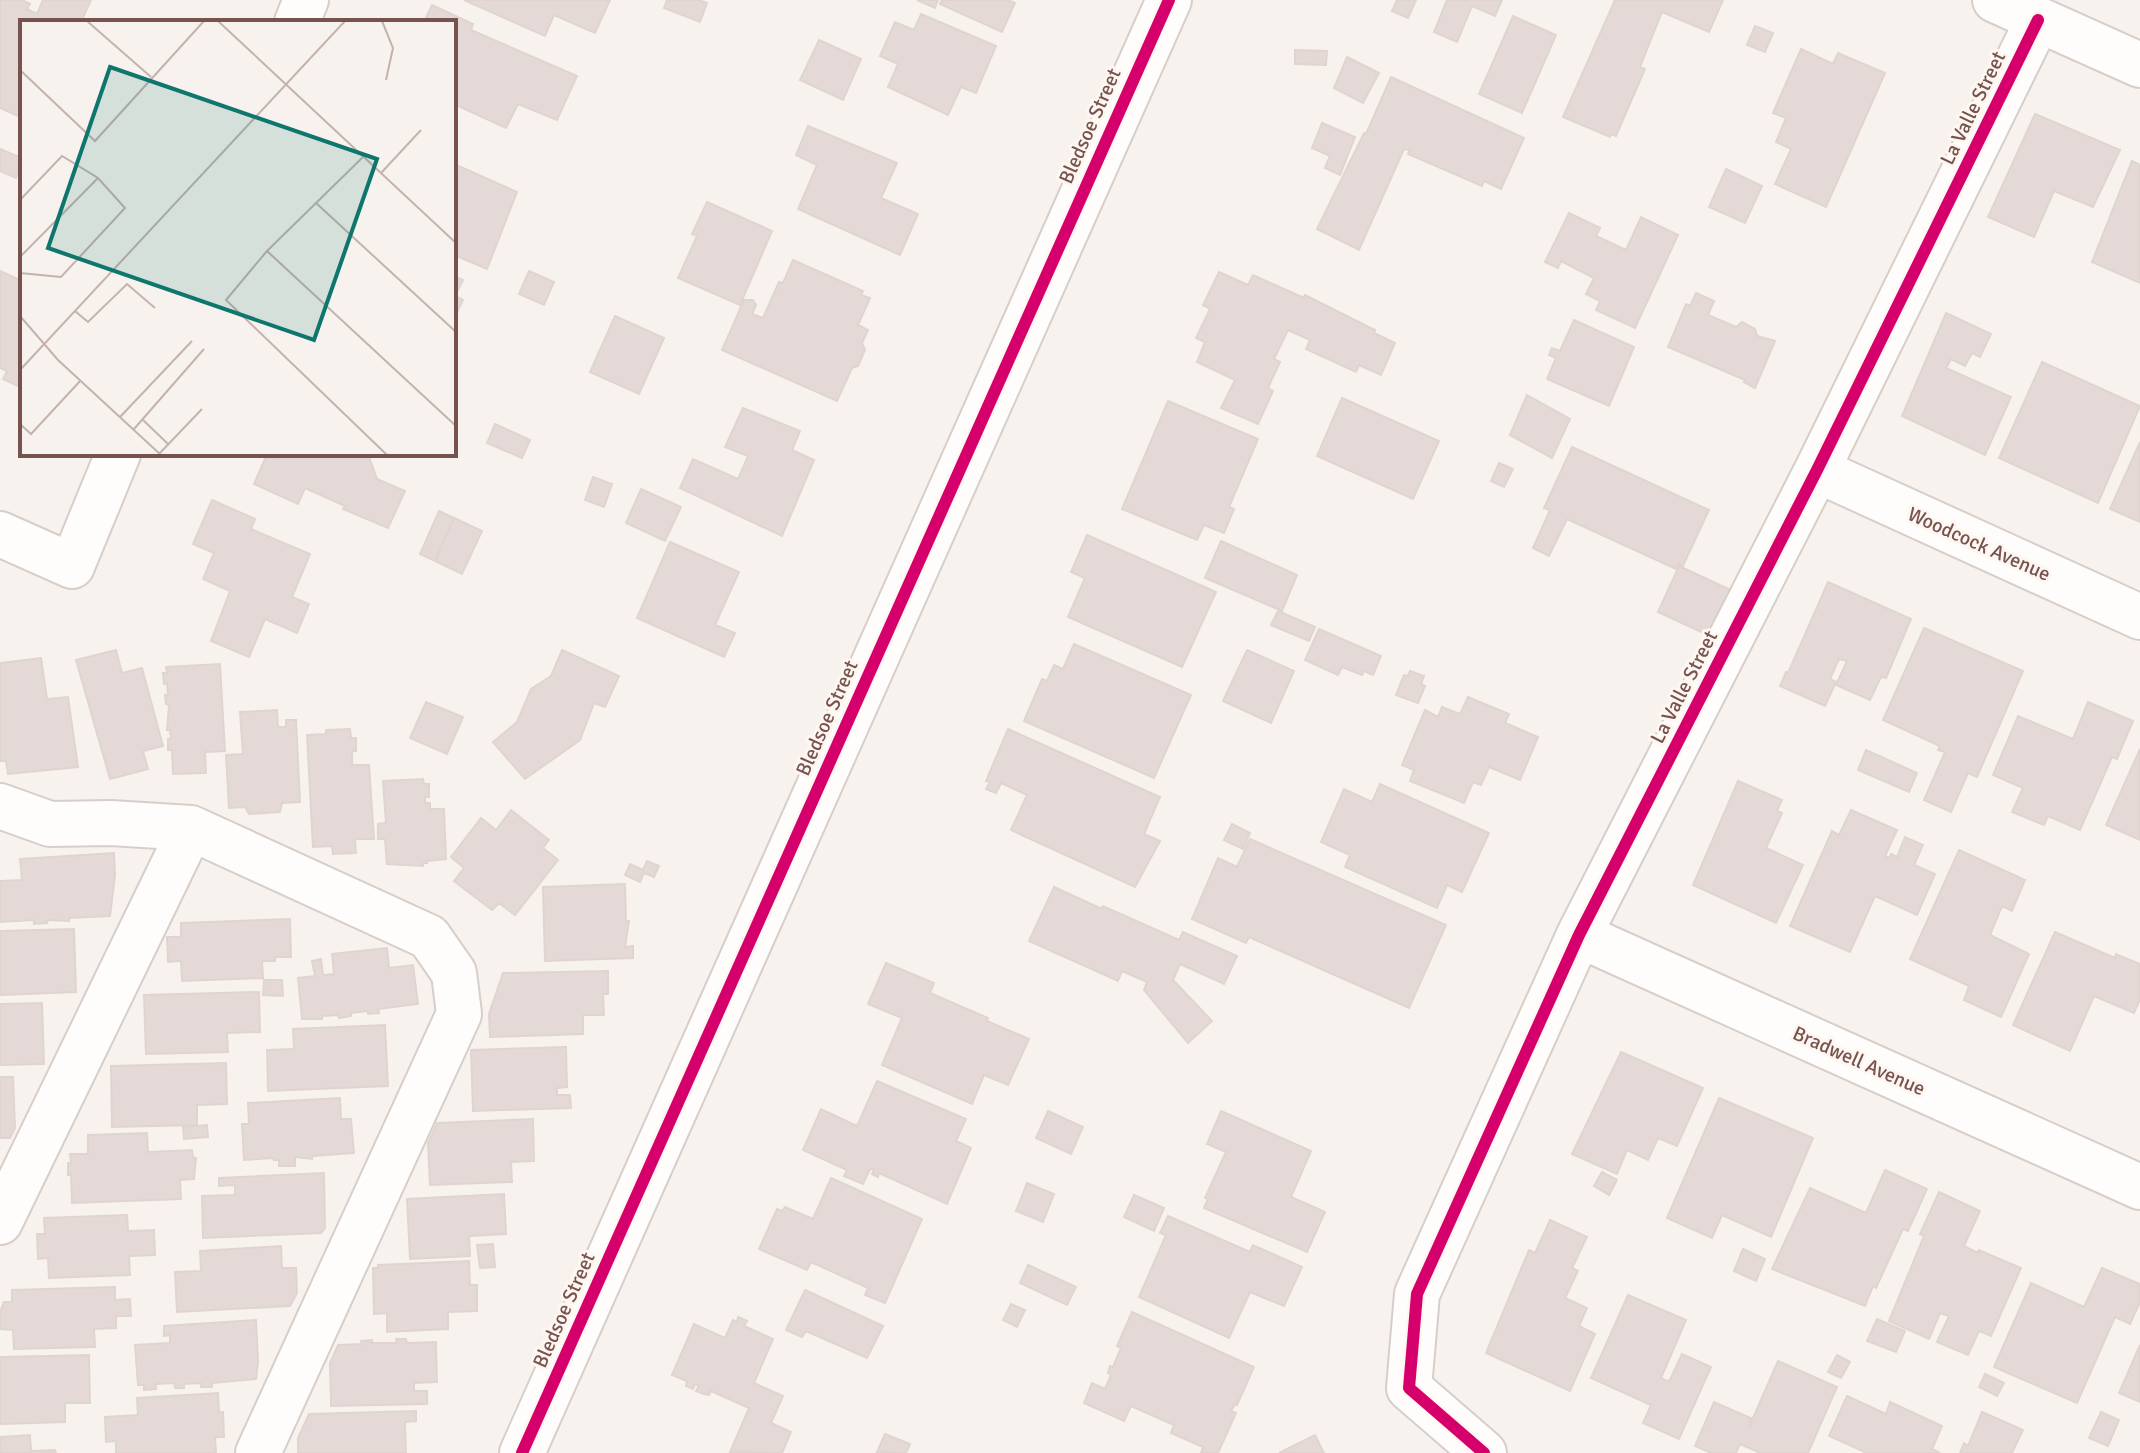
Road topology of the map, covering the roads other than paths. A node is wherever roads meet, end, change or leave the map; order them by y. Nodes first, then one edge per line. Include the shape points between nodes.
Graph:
1 (306, 0) edge
2 (1169, 0) edge
3 (1995, 0) edge
4 (298, 20) edge
5 (2038, 20) junction
6 (2140, 65) edge
7 (117, 456) edge
8 (1817, 470) junction
9 (0, 534) edge
10 (2140, 617) edge
11 (0, 806) edge
12 (191, 828) junction
13 (1579, 935) junction
14 (2140, 1187) edge
15 (0, 1222) edge
16 (258, 1453) edge
17 (522, 1453) edge
18 (1484, 1453) edge

1 - 4 street
2 - 17 street, Bledsoe Street
3 - 5 street
5 - 6 street
5 - 8 street, La Valle Street
7 - 9 street via 72,566
8 - 10 street, Woodcock Avenue
8 - 13 street, La Valle Street
11 - 12 street via 50,824
12 - 15 street
12 - 16 street via 429,937 454,973 459,1014
13 - 14 street, Bradwell Avenue
13 - 18 street, La Valle Street via 1417,1294 1409,1388

